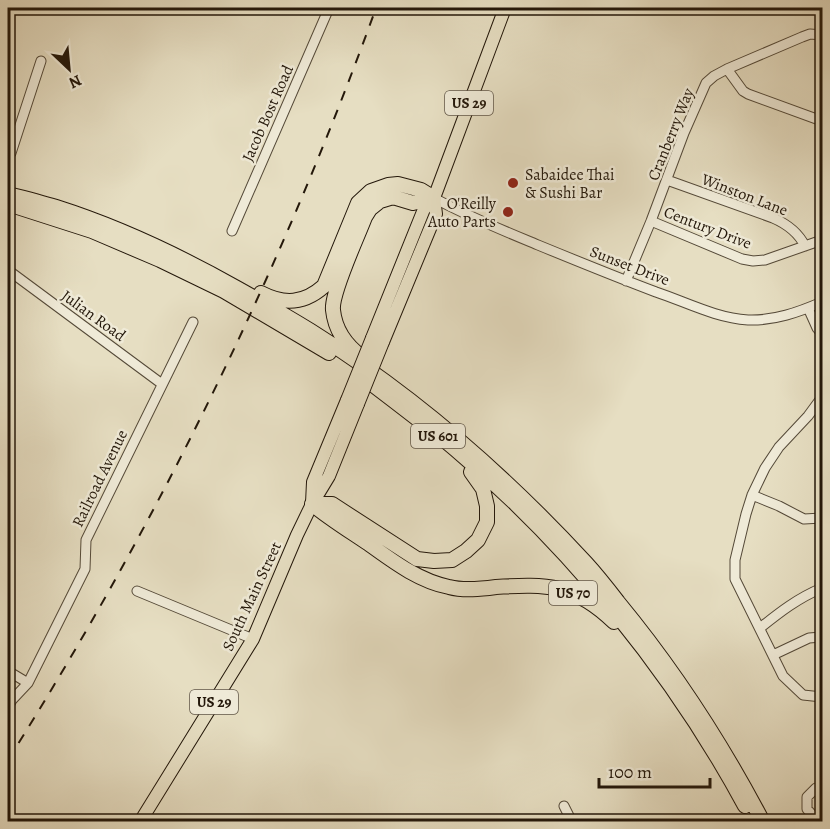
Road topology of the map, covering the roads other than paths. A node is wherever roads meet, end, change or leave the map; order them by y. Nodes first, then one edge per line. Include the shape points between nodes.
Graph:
1 (329, 8) edge
2 (505, 8) edge
3 (822, 35) edge
4 (41, 61) dead end
5 (727, 69) junction
6 (822, 121) edge
7 (8, 156) edge
8 (667, 180) junction
9 (8, 194) edge
10 (434, 198) junction
11 (8, 204) edge
12 (651, 221) junction
13 (232, 231) dead end
14 (822, 240) edge
15 (805, 246) junction
16 (157, 247) junction
17 (8, 270) edge
18 (626, 281) junction
19 (820, 303) edge
20 (808, 308) junction
21 (822, 317) edge
22 (193, 322) dead end
23 (822, 334) edge
24 (162, 384) junction
25 (821, 403) edge
26 (415, 410) junction
27 (752, 495) junction
28 (312, 504) junction
29 (822, 518) edge
30 (822, 588) edge
31 (137, 591) dead end
32 (760, 628) junction
33 (822, 637) edge
34 (253, 639) junction
35 (773, 655) junction
36 (8, 671) edge
37 (28, 683) junction
38 (822, 697) edge
39 (8, 707) edge
40 (822, 788) edge
41 (564, 806) dead end
42 (751, 818) edge
43 (822, 819) edge
44 (140, 822) edge
45 (572, 822) edge
46 (763, 822) edge

1 - 13 street, Jacob Bost Road
2 - 10 main road, South Main Street / US 29
3 - 5 street, Cranberry Way via 810,34
4 - 7 street
5 - 6 street via 748,94
5 - 8 street, Cranberry Way via 706,83
8 - 12 street, Cranberry Way
8 - 15 street, Winston Lane via 786,224
9 - 16 highway, US 601 via 58,208
10 - 16 highway via 398,184 371,191 358,203 324,286 315,295 299,301 272,298
10 - 18 street, Sunset Drive via 467,216
10 - 26 highway, US 70 via 413,203 393,197 370,209 332,308 336,326 345,340 398,384
10 - 28 main road, South Main Street / US 29, bridge via 424,209 352,402 313,482
11 - 26 highway, US 601 via 92,231 224,291
12 - 15 street, Century Drive via 753,261
12 - 18 street, Cranberry Way
14 - 15 street, Century Drive
16 - 26 highway, US 601 via 313,332 371,371
17 - 24 street, Julian Road
18 - 20 street, Sunset Drive via 734,318 776,318
19 - 20 street, Sunset Drive
19 - 21 street
20 - 23 street
22 - 24 street, Railroad Avenue
24 - 37 street, Railroad Avenue via 86,540 85,569
25 - 27 street via 779,447
26 - 28 highway via 483,489 487,522 478,540 466,551 452,560 417,559 332,504
26 - 42 highway, US 601 via 527,516 603,598 673,690
26 - 46 highway, US 70 via 511,486 587,564 704,717
27 - 29 street via 804,519
27 - 32 street via 735,560 735,579
28 - 34 main road, South Main Street / US 29
28 - 42 highway, US 70 via 431,582 452,588 554,587 588,600 620,629 661,683
30 - 32 street via 803,596
31 - 34 street
32 - 35 street
33 - 35 street via 809,638
34 - 44 main road, South Main Street / US 29
35 - 38 street via 783,676 803,695
36 - 37 street
37 - 39 street, Railroad Avenue
40 - 43 street via 816,788 807,797 807,809 815,818
41 - 45 street

